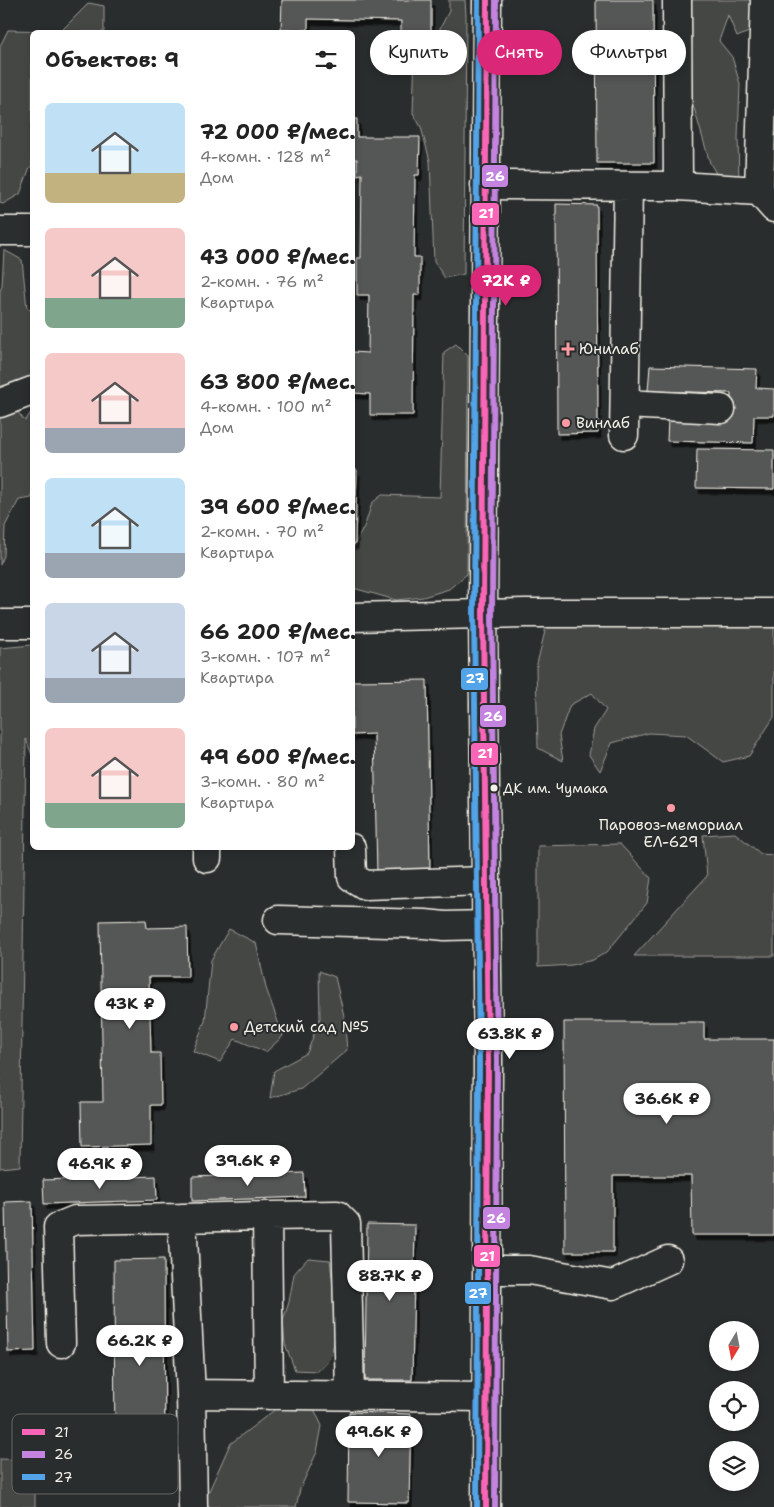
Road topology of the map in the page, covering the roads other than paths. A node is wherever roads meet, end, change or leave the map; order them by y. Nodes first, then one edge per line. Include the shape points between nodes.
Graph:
1 (486, 0) edge
2 (677, 0) edge
3 (764, 0) edge
4 (769, 64) edge
5 (485, 186) junction
6 (628, 186) junction
7 (678, 186) junction
8 (766, 199) edge
9 (0, 231) edge
10 (30, 231) edge
11 (30, 392) edge
12 (0, 403) edge
13 (625, 404) junction
14 (721, 409) dead end
15 (624, 435) dead end
16 (774, 613) edge
17 (483, 614) junction
18 (355, 617) edge
19 (0, 624) edge
20 (30, 624) edge
21 (351, 850) edge
22 (486, 881) junction
23 (278, 920) dead end
24 (487, 925) junction
25 (267, 1216) junction
26 (182, 1218) junction
27 (668, 1260) dead end
28 (488, 1270) junction
29 (61, 1343) dead end
30 (190, 1394) junction
31 (269, 1395) junction
32 (350, 1395) junction
33 (487, 1397) junction
34 (194, 1507) edge
35 (486, 1507) edge

1 - 5 main road
2 - 7 main road
3 - 4 main road
4 - 8 main road
5 - 6 main road
5 - 17 main road
6 - 7 main road
6 - 13 main road
7 - 8 main road
9 - 10 main road
11 - 12 main road
13 - 14 main road
13 - 15 main road
16 - 17 main road
17 - 18 main road
17 - 22 main road
19 - 20 main road
21 - 22 main road via 352,877 365,885
22 - 24 main road
23 - 24 main road
24 - 28 main road
25 - 26 main road
25 - 31 main road
25 - 32 main road via 337,1215 346,1224
26 - 29 main road via 75,1220 58,1228
26 - 30 main road
27 - 28 main road via 613,1286 529,1270
28 - 33 main road
30 - 31 main road
30 - 34 main road
31 - 32 main road
32 - 33 main road
33 - 35 main road

